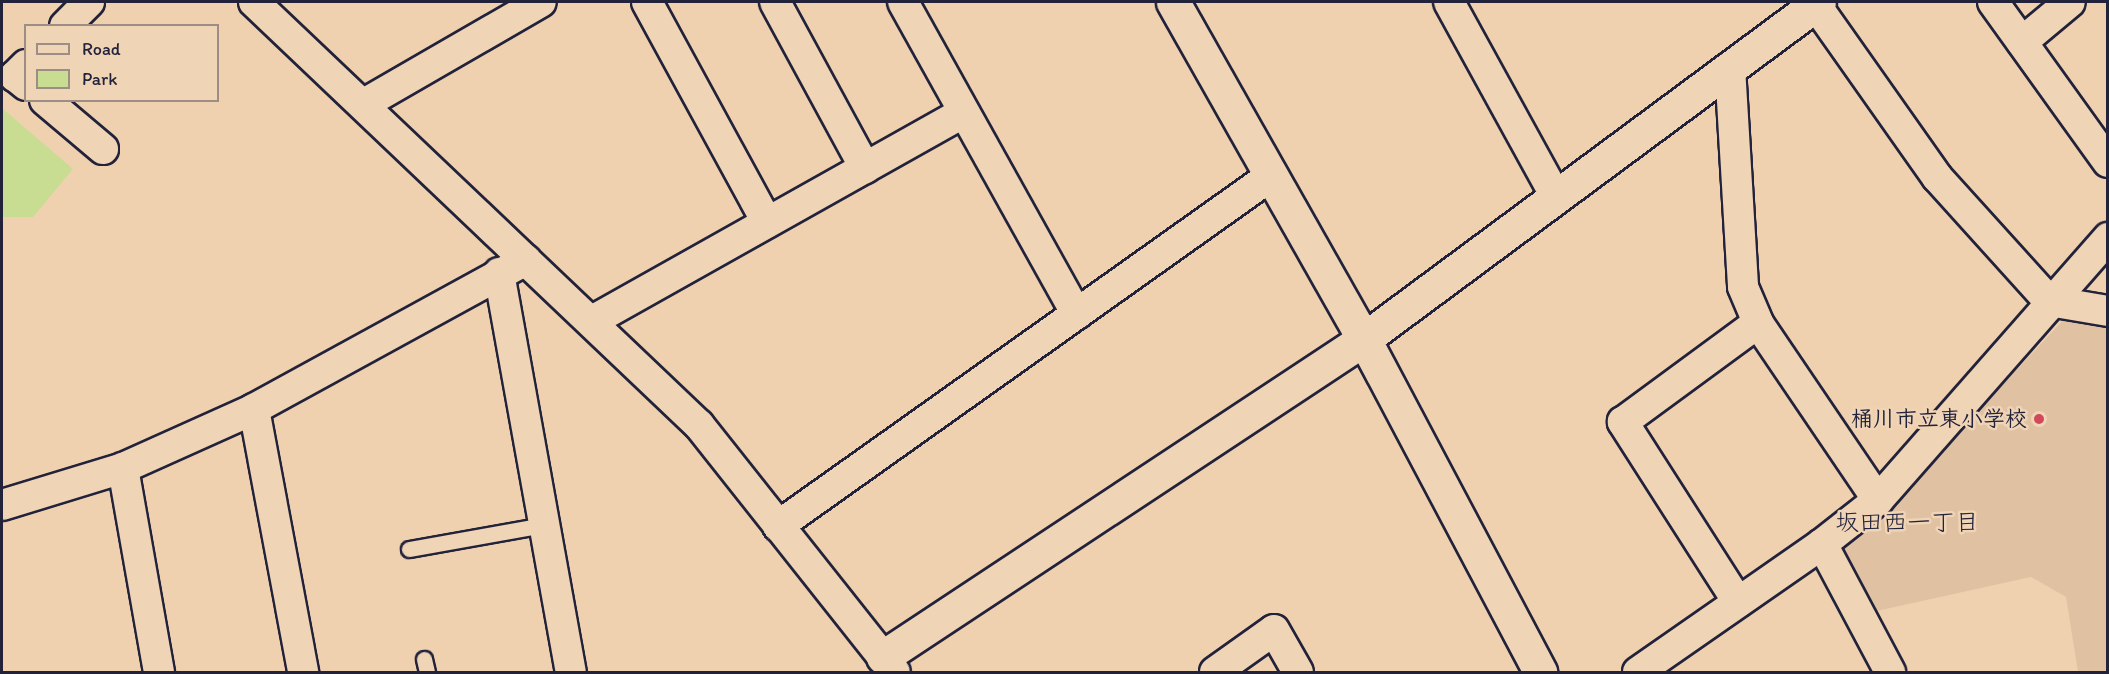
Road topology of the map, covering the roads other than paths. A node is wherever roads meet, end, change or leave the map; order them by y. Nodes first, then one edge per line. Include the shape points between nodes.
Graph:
1 (89, 2) edge
2 (254, 2) edge
3 (541, 2) edge
4 (647, 2) edge
5 (775, 2) edge
6 (903, 2) edge
7 (1173, 2) edge
8 (1449, 2) edge
9 (1993, 2) edge
10 (2070, 2) edge
11 (1817, 3) edge
12 (67, 24) edge
13 (2022, 42) junction
14 (24, 67) edge
15 (1730, 67) junction
16 (24, 83) edge
17 (47, 102) edge
18 (364, 104) junction
19 (963, 113) junction
20 (102, 149) dead end
21 (2108, 162) edge
22 (865, 168) junction
23 (1272, 175) junction
24 (1556, 197) junction
25 (767, 222) junction
26 (2108, 238) edge
27 (526, 260) junction
28 (499, 273) junction
29 (2049, 301) junction
30 (2108, 311) edge
31 (1077, 314) junction
32 (592, 321) junction
33 (1758, 322) junction
34 (1365, 339) junction
35 (254, 409) junction
36 (123, 468) junction
37 (1878, 500) junction
38 (2, 505) edge
39 (544, 525) junction
40 (778, 526) junction
41 (1822, 544) junction
42 (409, 549) dead end
43 (1738, 602) junction
44 (889, 665) edge
45 (159, 672) edge
46 (303, 672) edge
47 (571, 672) edge
48 (1215, 672) edge
49 (1298, 672) edge
50 (1539, 672) edge
51 (1638, 672) edge
52 (1890, 672) edge

1 - 12 street
2 - 18 street
3 - 18 street
4 - 25 street
5 - 22 street
6 - 19 street
7 - 23 street
8 - 24 street
9 - 13 street
10 - 13 street
11 - 15 street
11 - 29 street via 1937,177
13 - 21 street
14 - 16 street via 15,76
15 - 24 street
15 - 33 street via 1743,288
17 - 20 street
18 - 27 street
19 - 22 street
19 - 31 street
22 - 25 street
23 - 31 street
23 - 34 street
24 - 34 street
25 - 32 street
26 - 29 street
27 - 28 street
27 - 32 street
28 - 35 street
28 - 39 street
29 - 30 street
29 - 37 street
31 - 40 street
32 - 40 street via 699,425
33 - 37 street
33 - 43 street via 1623,422
34 - 44 street
34 - 50 street
35 - 36 street
35 - 46 street
36 - 38 street
36 - 45 street
37 - 41 street
39 - 42 lane
39 - 47 street
40 - 44 street
41 - 43 street
41 - 52 street
43 - 51 street
48 - 49 street via 1274,630

